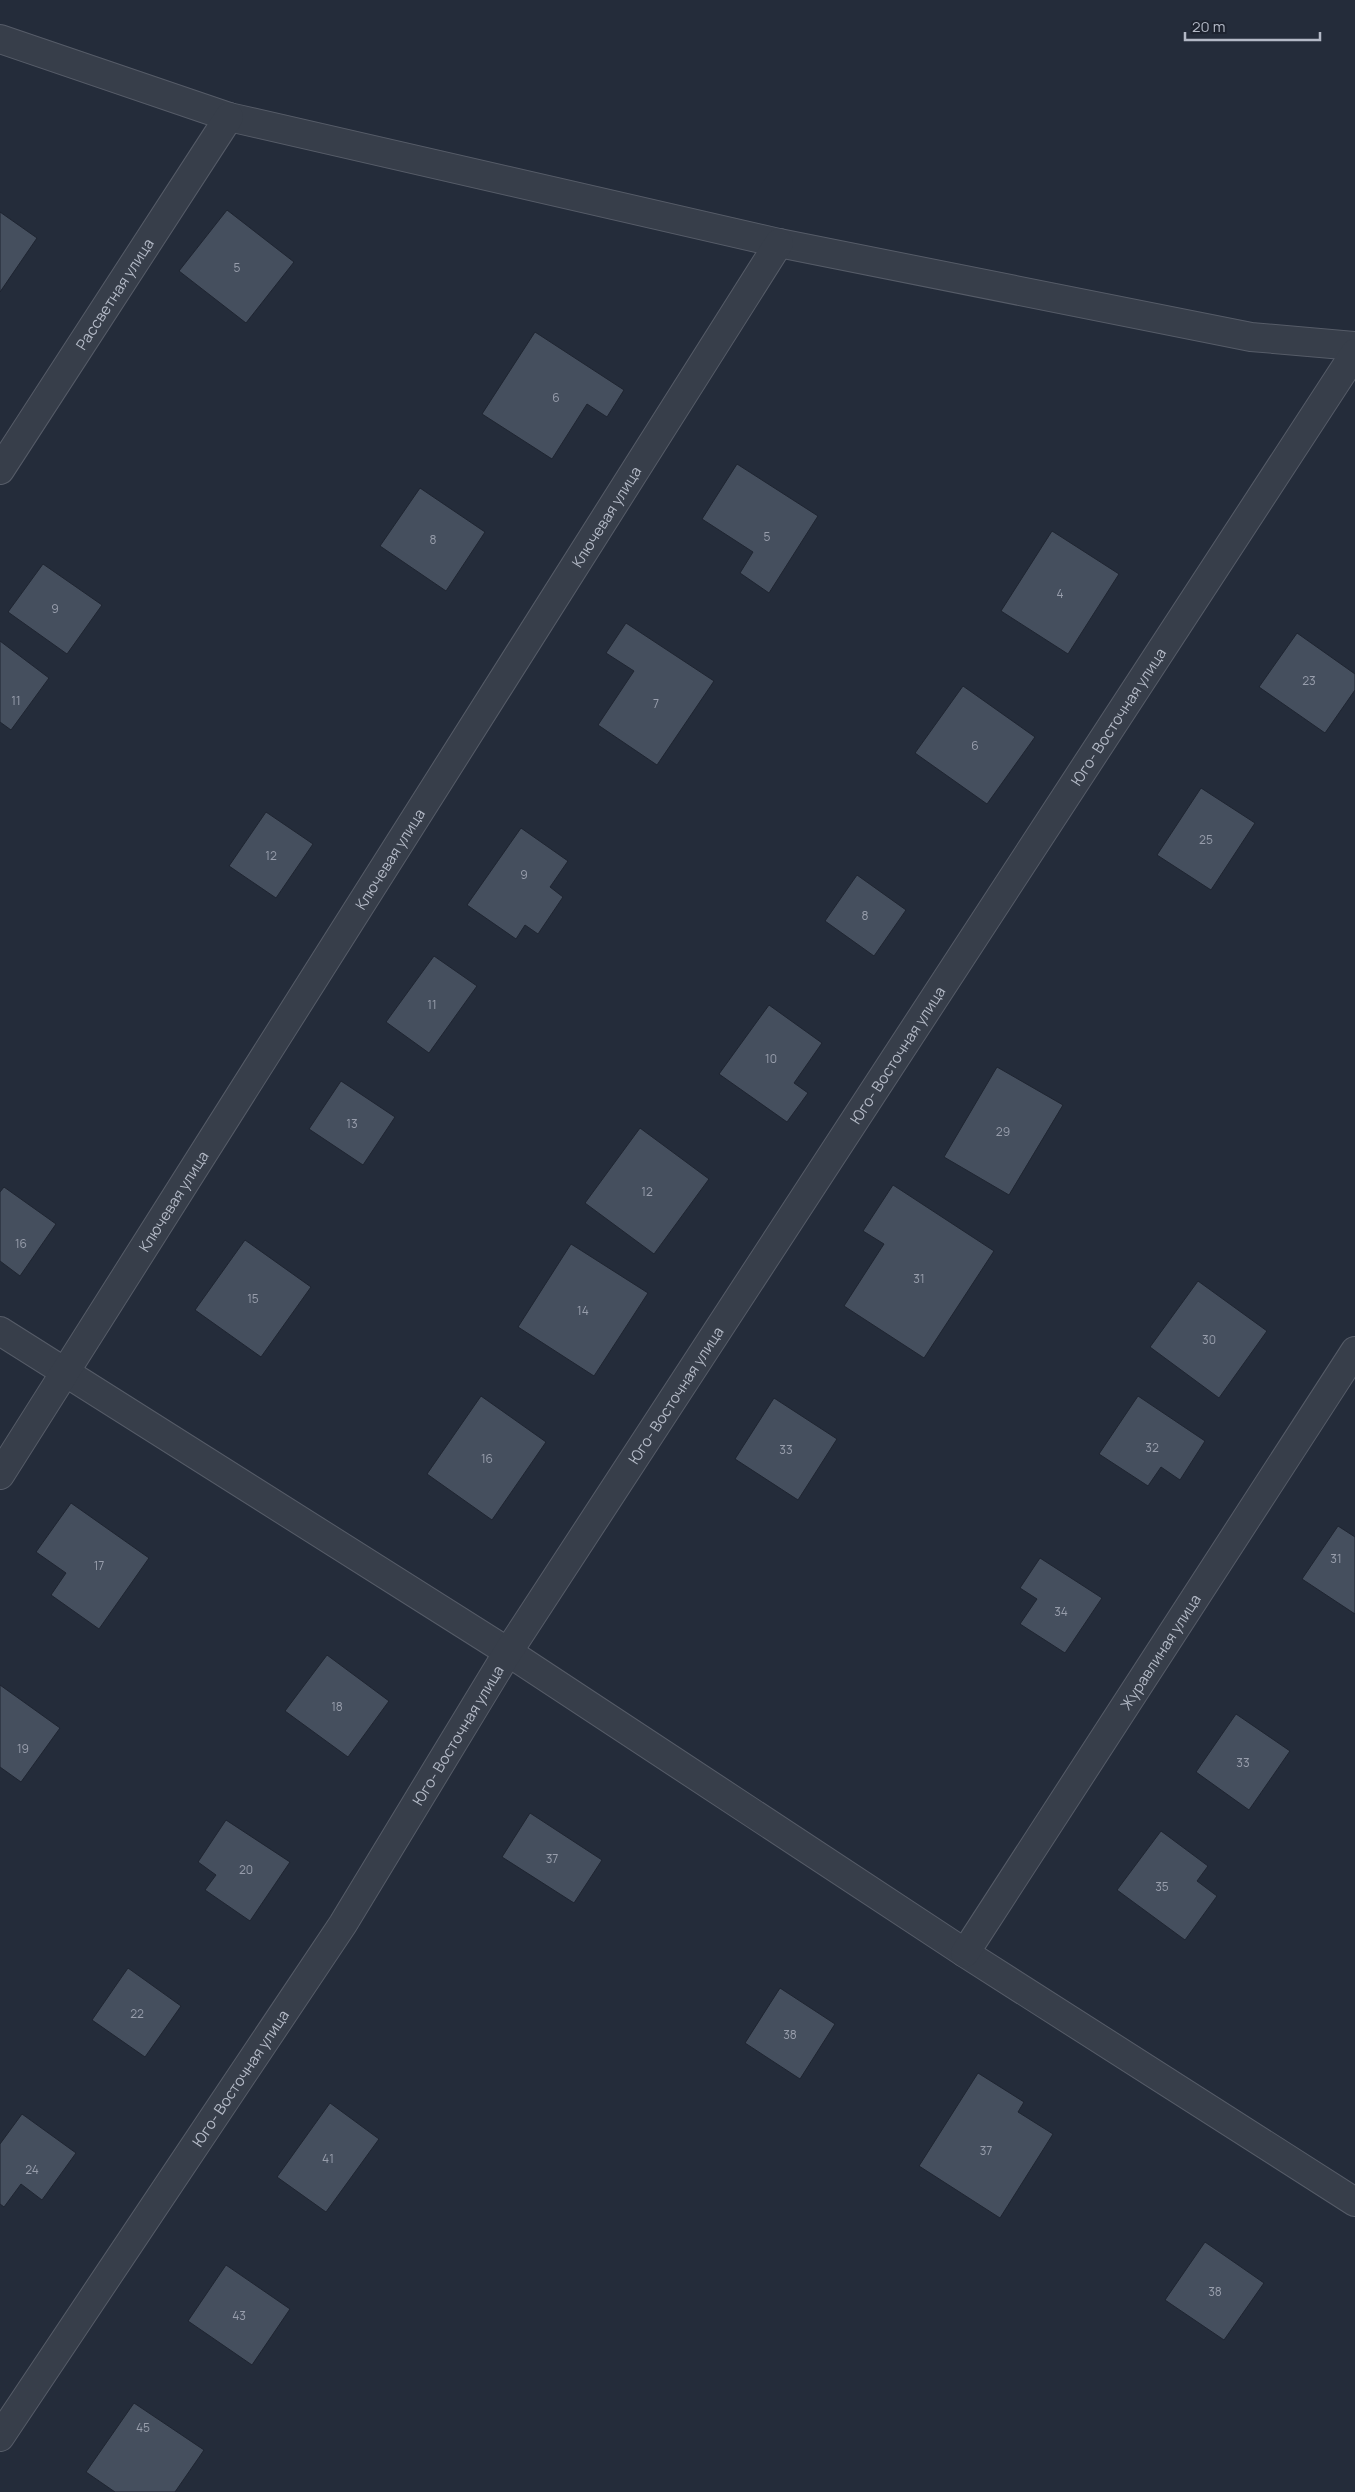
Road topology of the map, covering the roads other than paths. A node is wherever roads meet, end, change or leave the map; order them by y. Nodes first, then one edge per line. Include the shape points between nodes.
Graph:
1 (0, 39) edge
2 (229, 117) junction
3 (779, 243) junction
4 (1355, 346) edge
5 (1355, 353) edge
6 (0, 470) edge
7 (0, 1331) edge
8 (1355, 1351) edge
9 (64, 1372) junction
10 (0, 1475) edge
11 (508, 1652) junction
12 (965, 1953) junction
13 (1355, 2202) edge
14 (0, 2437) edge

1 - 2 street
2 - 3 street
2 - 6 street, Рассветная улица
3 - 4 street via 1251,337
3 - 9 street, Ключевая улица
5 - 11 street, Юго- Восточная улица
7 - 9 street
8 - 12 street, Журавлиная улица
9 - 10 street, Ключевая улица
9 - 11 street
11 - 12 street
11 - 14 street, Юго- Восточная улица via 342,1924
12 - 13 street

